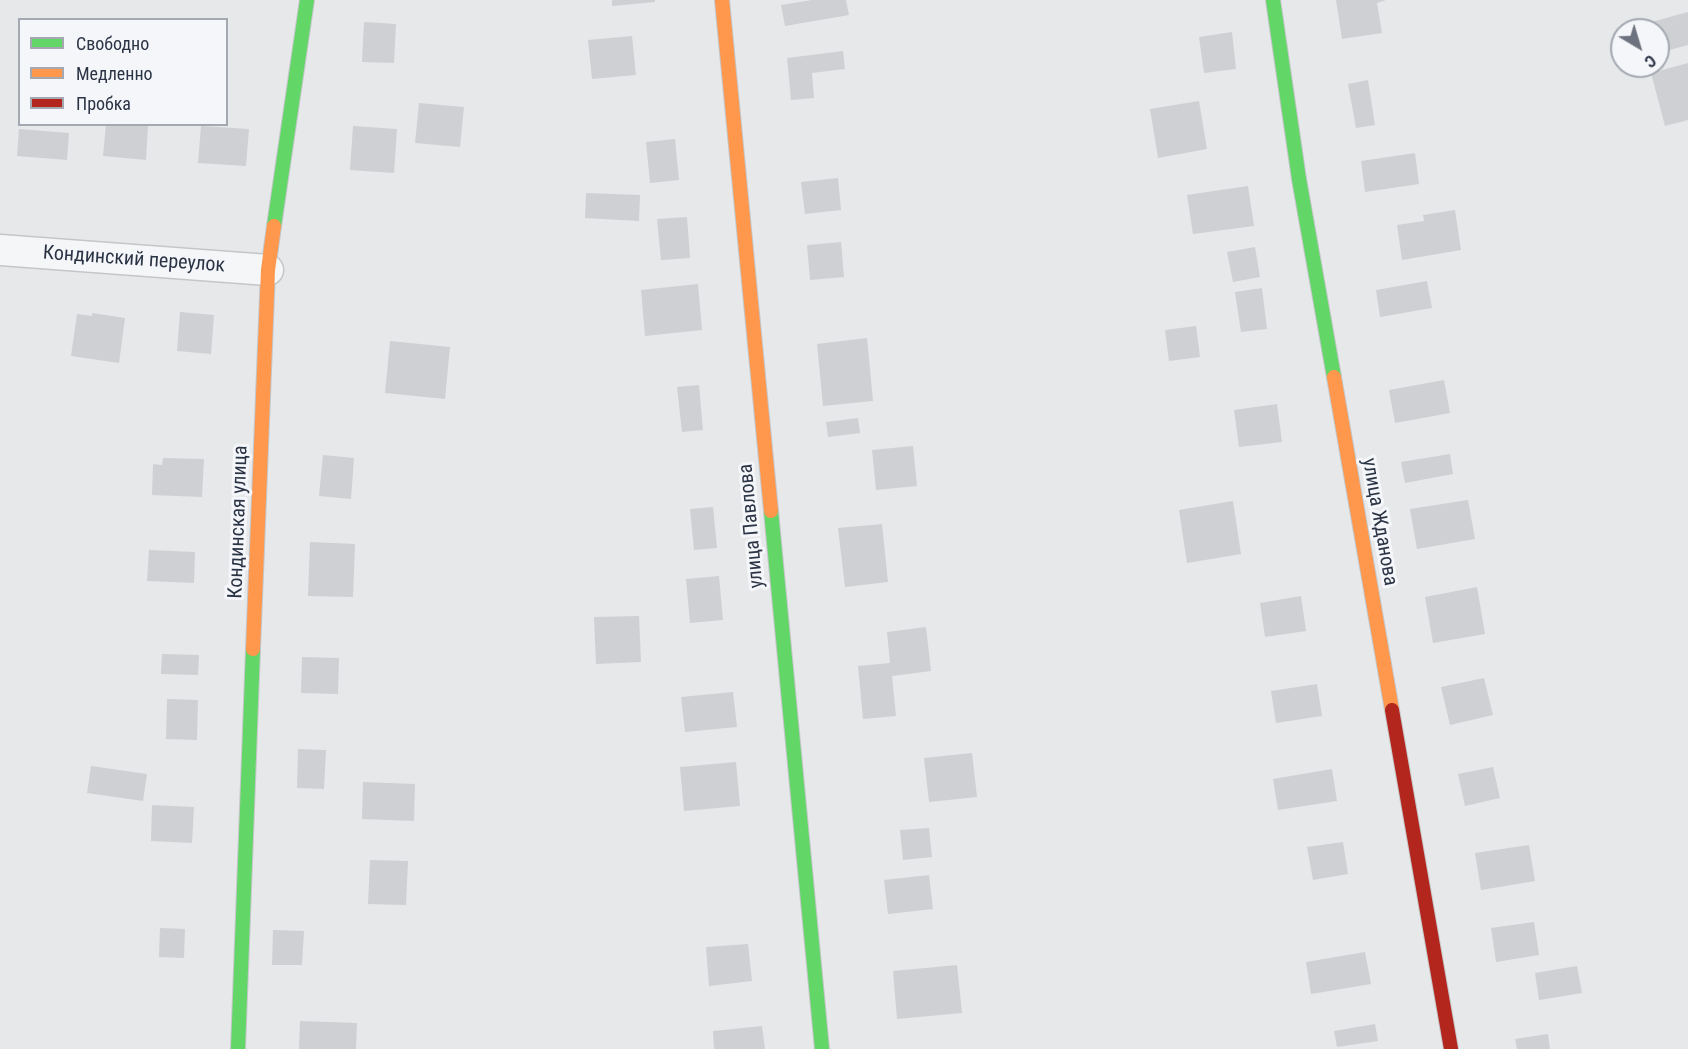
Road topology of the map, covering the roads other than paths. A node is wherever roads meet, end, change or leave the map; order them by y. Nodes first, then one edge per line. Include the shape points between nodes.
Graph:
1 (307, 0) edge
2 (722, 0) edge
3 (1273, 0) edge
4 (0, 250) edge
5 (268, 270) junction
6 (238, 1049) edge
7 (822, 1049) edge
8 (1451, 1049) edge

1 - 5 street, Кондинская улица
2 - 7 street, улица Павлова
3 - 8 street, улица Жданова via 1299,179
4 - 5 street, Кондинский переулок
5 - 6 street, Кондинская улица

